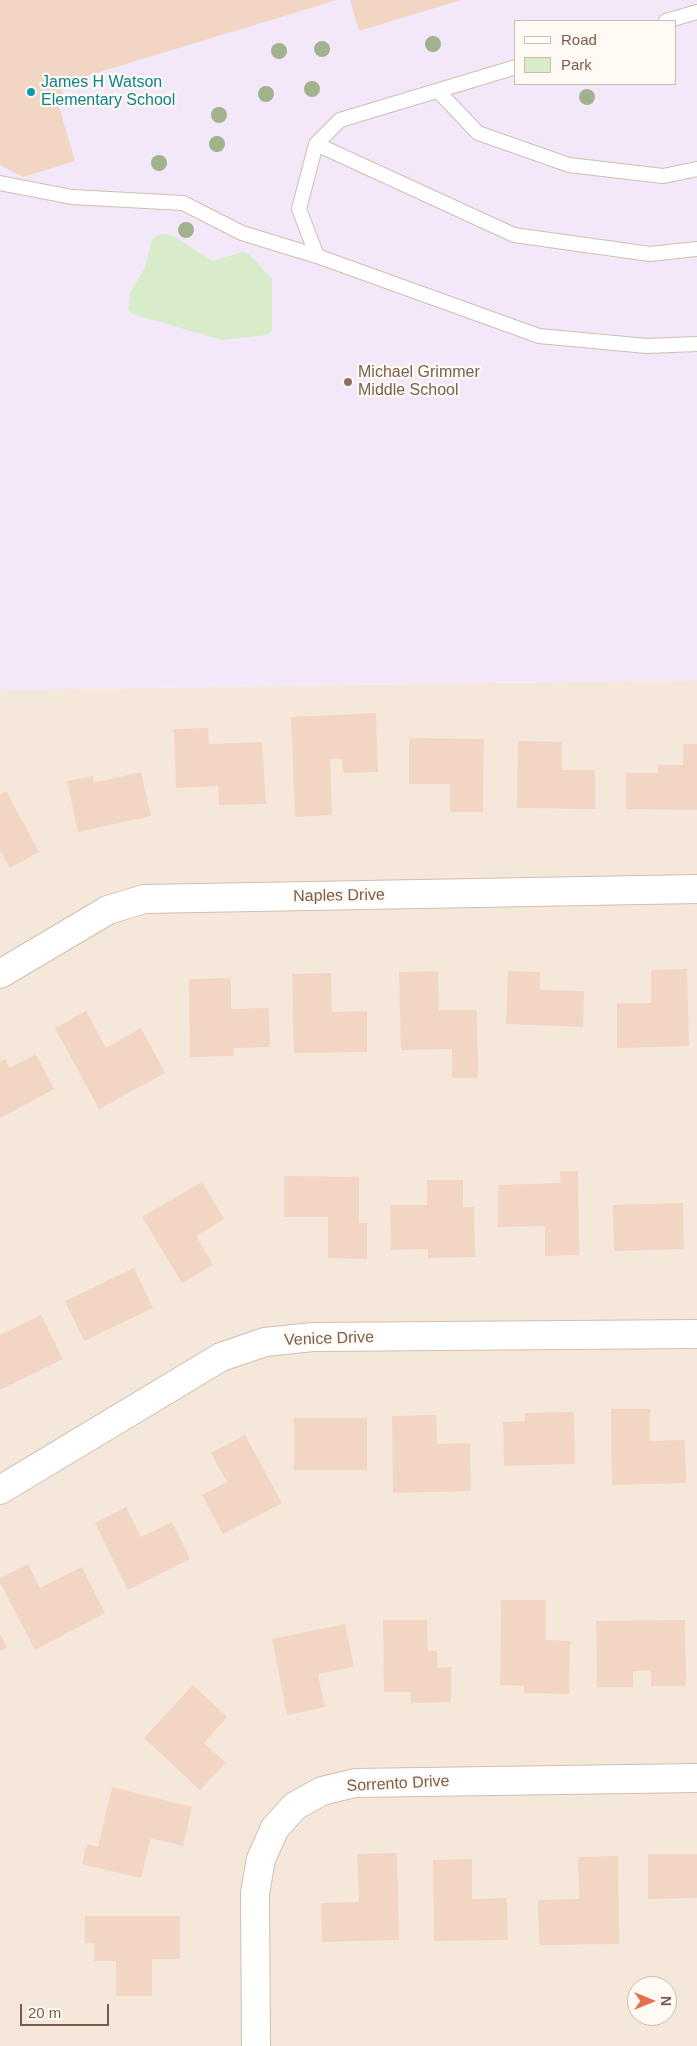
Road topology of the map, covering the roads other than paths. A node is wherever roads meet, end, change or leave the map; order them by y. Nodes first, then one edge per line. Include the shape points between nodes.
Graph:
1 (697, 12) edge
2 (669, 20) edge
3 (514, 68) edge
4 (438, 91) junction
5 (316, 144) junction
6 (697, 169) edge
7 (0, 183) edge
8 (697, 249) edge
9 (317, 256) junction
10 (697, 344) edge
11 (697, 889) edge
12 (0, 974) edge
13 (697, 1334) edge
14 (0, 1490) edge
15 (697, 1778) edge
16 (256, 2046) edge

1 - 2 lane
3 - 4 lane
4 - 5 lane via 340,120
4 - 6 lane via 478,133 569,165 663,176
5 - 8 lane via 514,235 650,254
5 - 9 lane via 299,209
7 - 9 lane via 72,197 182,203 242,233
9 - 10 lane via 539,336 648,346
11 - 12 street, Naples Drive via 144,899 108,910
13 - 14 street, Venice Drive via 313,1337 265,1342 221,1357
15 - 16 street, Sorrento Drive via 355,1783 322,1791 295,1806 275,1828 261,1859 255,1893

